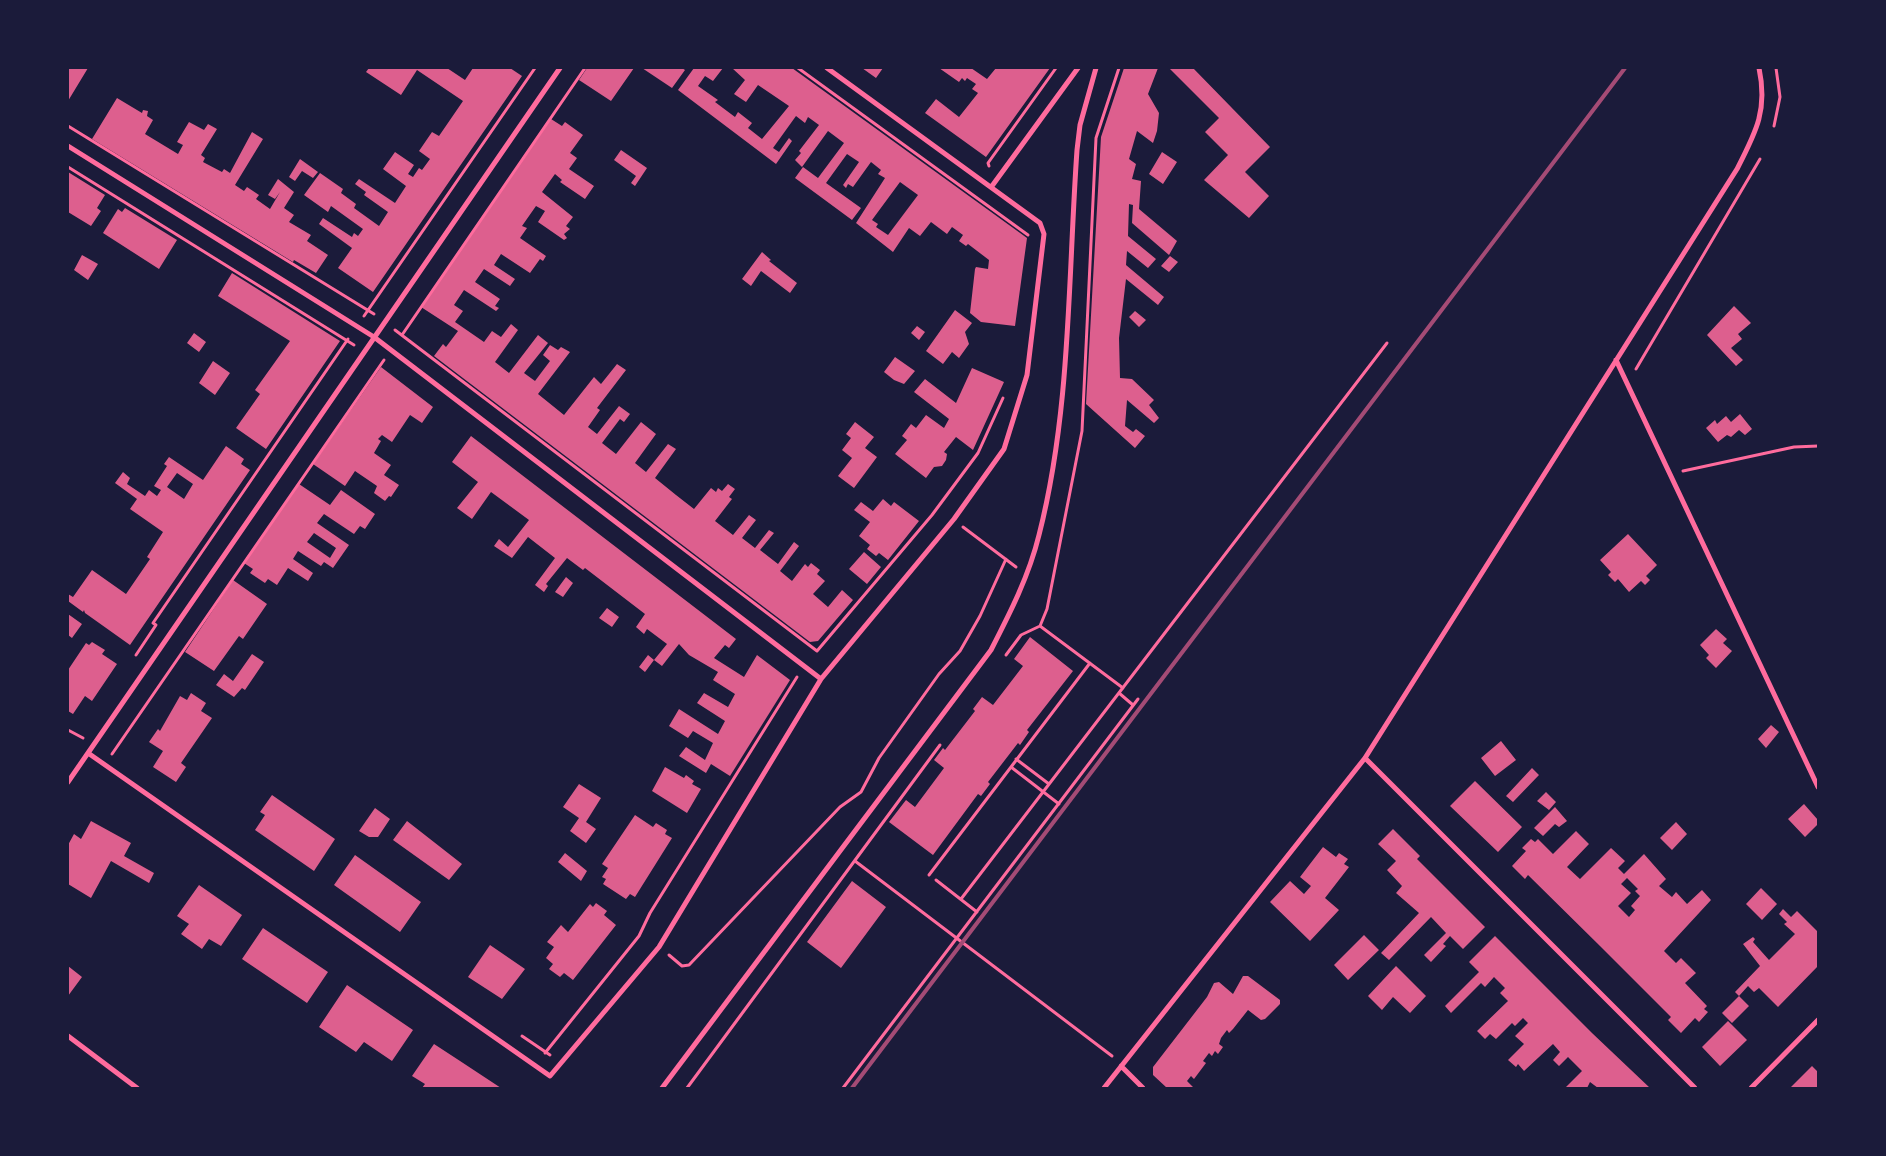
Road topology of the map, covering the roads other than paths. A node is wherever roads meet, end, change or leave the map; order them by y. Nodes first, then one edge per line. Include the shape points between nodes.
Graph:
1 (560, 68) edge
2 (827, 68) edge
3 (1078, 68) edge
4 (1096, 68) edge
5 (1759, 68) edge
6 (68, 146) edge
7 (992, 186) junction
8 (374, 337) junction
9 (1616, 360) junction
10 (821, 679) junction
11 (88, 753) junction
12 (1365, 758) junction
13 (68, 782) edge
14 (1818, 787) edge
15 (1818, 1020) edge
16 (68, 1036) edge
17 (1121, 1066) junction
18 (137, 1088) edge
19 (662, 1088) edge
20 (1104, 1088) edge
21 (1144, 1088) edge
22 (1695, 1088) edge
23 (1750, 1088) edge

1 - 8 street
2 - 7 street
3 - 7 street
4 - 19 street via 1080,124 1077,150 1056,444 1039,535 1015,605 991,650
5 - 9 street via 1762,108 1755,133 1737,169
6 - 8 street
7 - 10 street via 1043,228 1027,375 1004,449 954,519
8 - 10 street
8 - 11 street
9 - 12 street
9 - 14 street
10 - 11 street via 659,947 550,1076
11 - 13 street
12 - 17 street
12 - 22 street
15 - 23 street
16 - 18 street
17 - 20 street
17 - 21 street

